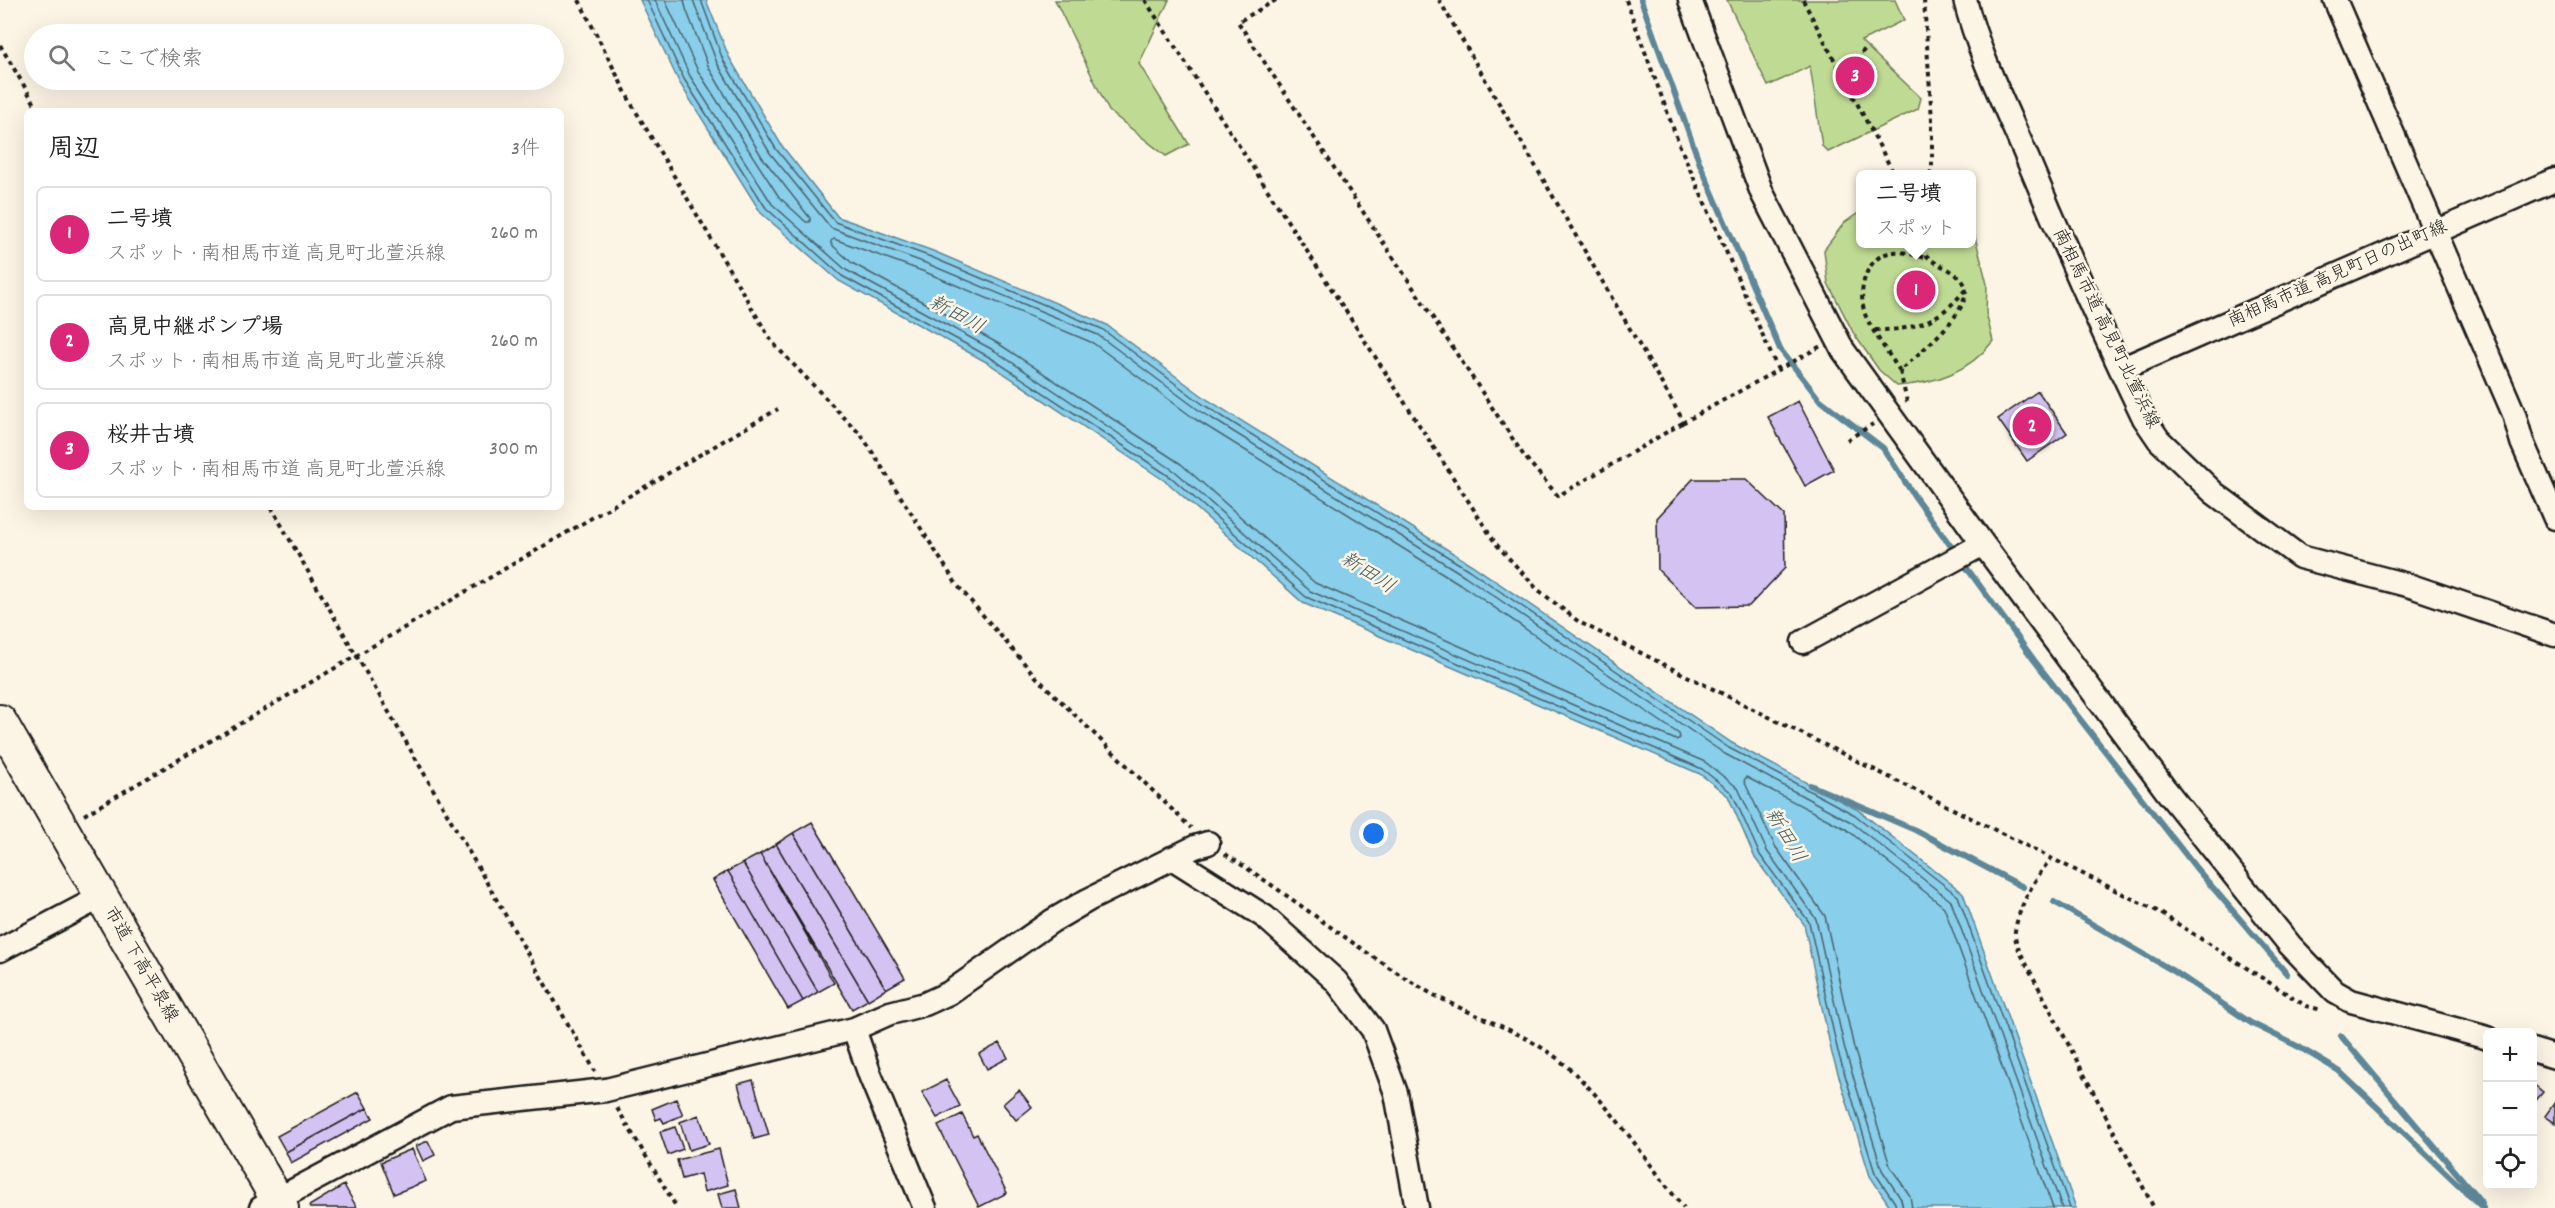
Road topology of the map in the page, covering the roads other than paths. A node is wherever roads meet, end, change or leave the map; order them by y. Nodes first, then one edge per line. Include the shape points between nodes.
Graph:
1 (1690, 0) edge
2 (1965, 0) edge
3 (2335, 0) edge
4 (2555, 180) edge
5 (2435, 232) junction
6 (2121, 369) junction
7 (2555, 518) edge
8 (1977, 547) junction
9 (2555, 635) edge
10 (1803, 642) dead end
11 (0, 721) edge
12 (1208, 843) road end
13 (1172, 858) junction
14 (101, 897) junction
15 (0, 950) edge
16 (854, 1029) junction
17 (2483, 1037) edge
18 (2537, 1052) edge
19 (2555, 1057) edge
20 (273, 1205) edge
21 (924, 1208) edge
22 (1417, 1208) edge

1 - 8 street via 1762,193 1843,350 1884,417
2 - 6 street, 南相馬市道 高見町北萱浜線 via 1984,58
3 - 5 street
4 - 5 street, 南相馬市道 高見町日の出町線
5 - 6 street, 南相馬市道 高見町日の出町線
5 - 7 street
6 - 9 street, 南相馬市道 高見町北萱浜線 via 2144,418 2165,446 2214,493 2300,557 2411,586
8 - 10 street
8 - 17 street via 2290,945 2335,992 2351,1001
11 - 14 street, 市道 下高平泉線
12 - 13 street
13 - 16 street via 1052,921 949,993
13 - 22 street via 1265,917 1336,981 1373,1030 1396,1093
14 - 15 street
14 - 20 street, 市道 下高平泉線
16 - 20 street via 606,1090 450,1107
16 - 21 street
18 - 19 street

